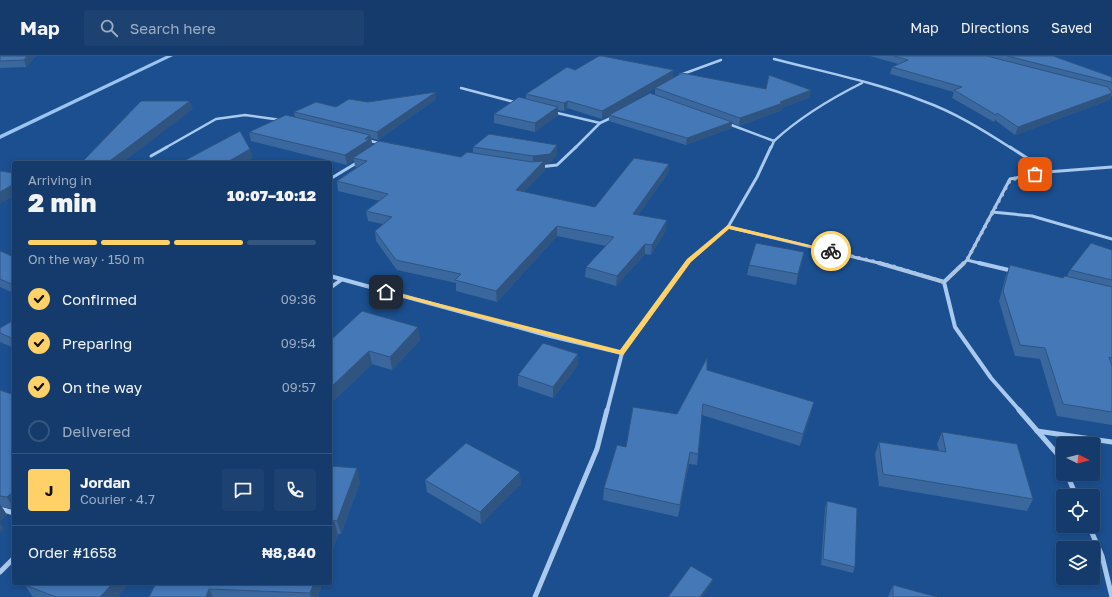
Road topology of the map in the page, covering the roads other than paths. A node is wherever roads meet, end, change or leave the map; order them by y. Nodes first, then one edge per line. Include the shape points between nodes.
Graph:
1 (774, 59) dead end
2 (721, 60) dead end
3 (676, 78) edge
4 (862, 83) junction
5 (461, 88) dead end
6 (523, 104) edge
7 (546, 110) edge
8 (618, 114) edge
9 (289, 121) edge
10 (724, 122) edge
11 (600, 124) junction
12 (364, 139) edge
13 (774, 141) junction
14 (383, 144) junction
15 (390, 146) edge
16 (378, 148) edge
17 (151, 156) dead end
18 (362, 159) edge
19 (1112, 167) edge
20 (533, 168) edge
21 (1047, 172) junction
22 (332, 178) edge
23 (992, 212) junction
24 (728, 227) junction
25 (1112, 239) edge
26 (967, 260) junction
27 (1020, 273) edge
28 (332, 277) edge
29 (341, 280) junction
30 (944, 282) junction
31 (332, 287) edge
32 (622, 353) junction
33 (1037, 431) junction
34 (1112, 442) edge
35 (1056, 452) edge
36 (0, 509) edge
37 (12, 512) edge
38 (1092, 533) edge
39 (12, 560) edge
40 (0, 572) edge
41 (535, 597) edge
42 (1112, 597) edge

1 - 4 street
2 - 3 street
4 - 13 street via 832,98 787,128
4 - 21 street via 894,91 942,109 993,136
5 - 6 street
7 - 11 street
8 - 11 street
9 - 17 street via 231,115 216,119
10 - 13 street
11 - 20 street via 557,165
12 - 14 street
13 - 24 street
14 - 15 street
14 - 16 street
18 - 22 street
19 - 21 street
21 - 23 street via 1010,180
23 - 25 street via 1032,216
23 - 26 street
24 - 30 street via 885,264
24 - 32 street via 689,260
26 - 27 street
26 - 30 street
28 - 29 street
29 - 31 street
29 - 32 street
30 - 33 street via 955,327 991,378
32 - 41 street via 597,449
33 - 34 street
33 - 35 street
36 - 37 street
38 - 42 street via 1102,556
39 - 40 street

